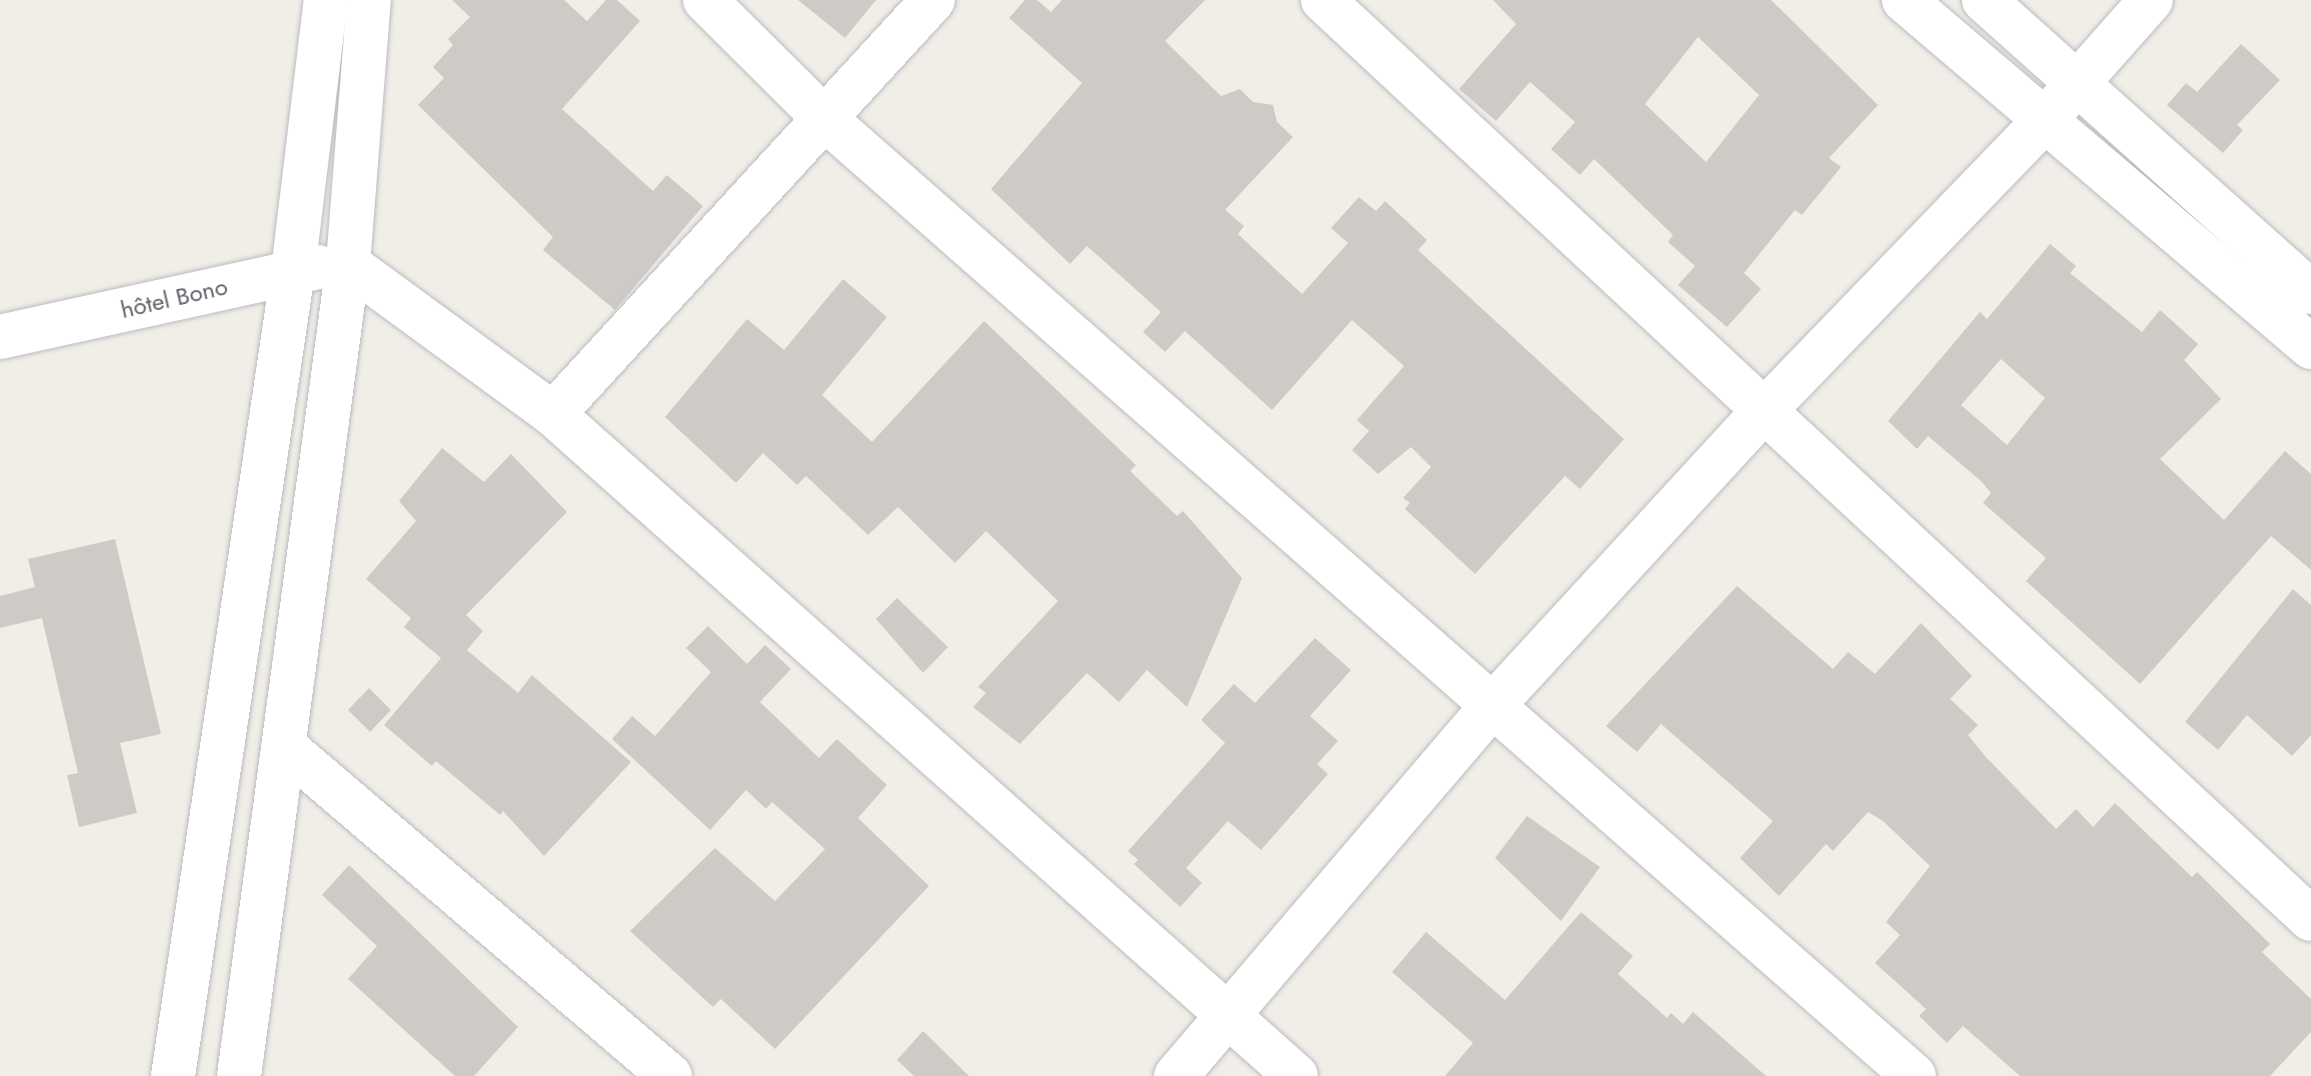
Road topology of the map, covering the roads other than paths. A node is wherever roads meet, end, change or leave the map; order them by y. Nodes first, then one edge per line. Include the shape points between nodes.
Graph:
1 (326, 0) edge
2 (369, 0) edge
3 (705, 0) edge
4 (933, 0) edge
5 (1323, 0) edge
6 (1904, 0) edge
7 (1984, 0) edge
8 (2151, 0) edge
9 (2079, 82) junction
10 (824, 118) junction
11 (2043, 122) junction
12 (348, 264) junction
13 (293, 271) junction
14 (2311, 292) edge
15 (0, 337) edge
16 (2311, 347) edge
17 (1763, 412) junction
18 (553, 414) junction
19 (1495, 703) junction
20 (286, 748) junction
21 (2311, 919) edge
22 (1229, 1015) junction
23 (173, 1076) edge
24 (239, 1076) edge
25 (670, 1076) edge
26 (1176, 1076) edge
27 (1296, 1076) edge
28 (1914, 1076) edge

1 - 13 street
2 - 12 street
3 - 10 street
4 - 10 street
5 - 17 street
6 - 11 street
7 - 9 street
8 - 9 street
9 - 11 street
9 - 14 street
10 - 18 street
10 - 19 street
11 - 16 street
11 - 17 street
12 - 13 street, hôtel Bono
12 - 18 street
12 - 20 street
13 - 15 street, hôtel Bono
13 - 23 street
17 - 19 street
17 - 21 street
18 - 22 street
19 - 22 street
19 - 28 street
20 - 24 street
20 - 25 street
22 - 26 street
22 - 27 street

